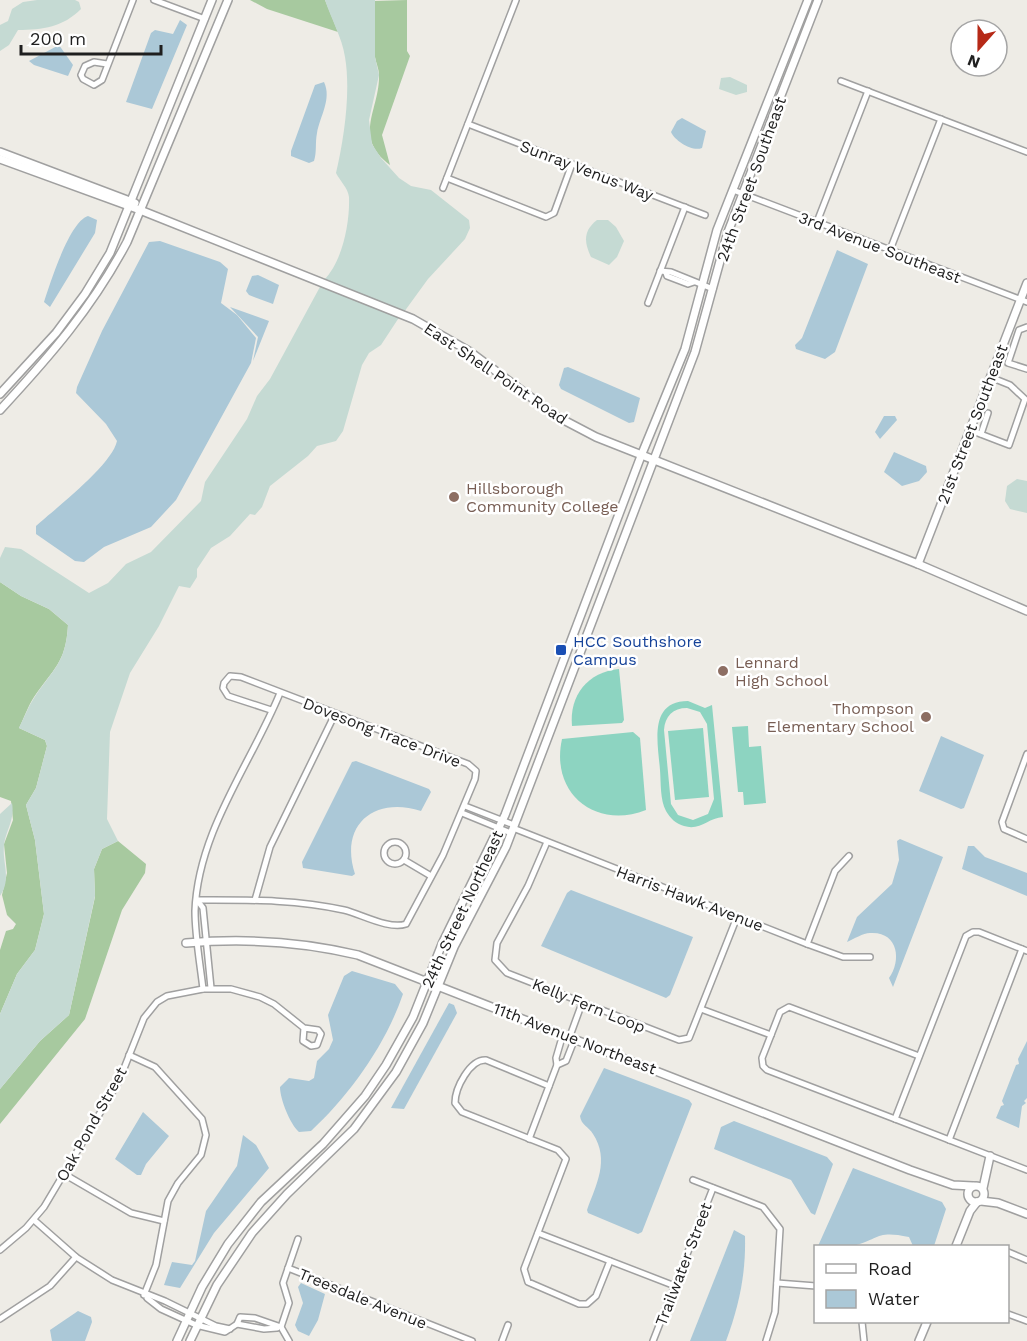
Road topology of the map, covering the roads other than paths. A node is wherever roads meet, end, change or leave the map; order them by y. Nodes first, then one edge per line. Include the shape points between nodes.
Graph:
1 (133, 0) edge
2 (154, 0) edge
3 (212, 0) edge
4 (228, 0) edge
5 (516, 0) edge
6 (808, 0) edge
7 (818, 0) edge
8 (205, 19) junction
9 (107, 64) junction
10 (842, 81) dead end
11 (868, 91) junction
12 (941, 119) junction
13 (468, 124) junction
14 (0, 152) edge
15 (1027, 152) edge
16 (0, 159) edge
17 (572, 164) junction
18 (447, 178) junction
19 (443, 188) dead end
20 (733, 190) junction
21 (743, 194) junction
22 (133, 200) junction
23 (685, 207) junction
24 (130, 208) junction
25 (140, 210) junction
26 (705, 215) dead end
27 (817, 222) junction
28 (890, 250) junction
29 (663, 272) junction
30 (1027, 283) edge
31 (703, 285) junction
32 (713, 289) junction
33 (1024, 301) edge
34 (648, 303) dead end
35 (1010, 327) junction
36 (1027, 327) edge
37 (1019, 330) junction
38 (1027, 369) edge
39 (990, 377) junction
40 (0, 394) edge
41 (0, 410) edge
42 (988, 413) dead end
43 (970, 430) junction
44 (981, 434) junction
45 (641, 456) junction
46 (652, 460) junction
47 (918, 564) junction
48 (1027, 611) edge
49 (280, 693) junction
50 (272, 710) junction
51 (335, 714) junction
52 (1027, 754) edge
53 (465, 806) junction
54 (462, 813) junction
55 (503, 820) junction
56 (500, 828) junction
57 (513, 829) junction
58 (1027, 839) edge
59 (547, 842) junction
60 (849, 856) dead end
61 (404, 860) junction
62 (431, 876) junction
63 (197, 900) junction
64 (255, 900) junction
65 (737, 917) junction
66 (202, 942) junction
67 (186, 943) dead end
68 (807, 944) junction
69 (1025, 950) edge
70 (870, 957) dead end
71 (428, 981) junction
72 (439, 985) junction
73 (210, 988) junction
74 (203, 989) junction
75 (582, 1003) junction
76 (701, 1009) junction
77 (304, 1028) dead end
78 (771, 1035) junction
79 (569, 1036) junction
80 (129, 1055) junction
81 (919, 1056) junction
82 (557, 1065) junction
83 (549, 1086) junction
84 (895, 1119) junction
85 (529, 1139) junction
86 (949, 1140) junction
87 (990, 1156) junction
88 (1027, 1170) edge
89 (64, 1174) junction
90 (693, 1180) dead end
91 (953, 1185) junction
92 (979, 1187) junction
93 (713, 1188) junction
94 (974, 1199) junction
95 (998, 1203) junction
96 (1027, 1214) edge
97 (34, 1220) junction
98 (164, 1221) junction
99 (538, 1233) junction
100 (298, 1239) dead end
101 (956, 1245) edge
102 (0, 1250) edge
103 (1009, 1252) edge
104 (76, 1257) junction
105 (1027, 1260) edge
106 (610, 1261) junction
107 (288, 1268) junction
108 (777, 1283) junction
109 (675, 1286) junction
110 (814, 1286) edge
111 (144, 1295) junction
112 (1009, 1314) edge
113 (187, 1316) junction
114 (0, 1319) edge
115 (1027, 1321) edge
116 (198, 1322) junction
117 (862, 1323) edge
118 (927, 1323) edge
119 (508, 1325) dead end
120 (281, 1328) junction
121 (230, 1329) junction
122 (223, 1332) junction
123 (225, 1339) dead end
124 (177, 1341) edge
125 (190, 1341) edge
126 (289, 1341) edge
127 (472, 1341) edge
128 (502, 1341) edge
129 (653, 1341) edge
130 (766, 1341) edge
131 (864, 1341) edge
132 (919, 1341) edge

1 - 9 street
2 - 8 street
3 - 8 street
4 - 25 street
5 - 13 street
6 - 20 street, 24th Street Southeast
7 - 21 street, 24th Street Southeast
8 - 22 street
9 - 9 street via 98,83 90,84 83,79 85,66
10 - 11 street
11 - 12 street
11 - 27 street
12 - 15 street
12 - 28 street
13 - 17 street, Sunray Venus Way
13 - 18 street
14 - 22 street
16 - 24 street, East Shell Point Road
17 - 18 street via 554,213 546,217
17 - 23 street, Sunray Venus Way
18 - 19 street
20 - 21 street, 3rd Avenue Southeast
20 - 31 street, 24th Street Southeast via 717,230
21 - 27 street, 3rd Avenue Southeast
21 - 32 street, 24th Street Southeast
22 - 24 street
22 - 25 street
23 - 26 street, Sunray Venus Way
23 - 29 street
24 - 25 street, East Shell Point Road
24 - 40 street via 110,253 85,294 56,333
25 - 41 street via 127,242 88,309
25 - 45 street, East Shell Point Road via 413,319 469,351 556,416
27 - 28 street, 3rd Avenue Southeast
28 - 33 street, 3rd Avenue Southeast
29 - 31 street via 688,284
29 - 34 street
30 - 33 street, 21st Street Southeast
31 - 32 street
31 - 45 street, 24th Street Southeast via 685,349
32 - 46 street, 24th Street Southeast via 695,352
33 - 35 street, 21st Street Southeast
35 - 37 street
35 - 39 street, 21st Street Southeast
36 - 37 street
37 - 38 street via 1008,363
39 - 43 street, 21st Street Southeast
39 - 44 street via 1010,385 1025,399 1009,445
42 - 44 street
43 - 44 street
43 - 47 street, 21st Street Southeast
45 - 46 street, East Shell Point Road
45 - 55 street, 24th Street Northeast
46 - 47 street, East Shell Point Road
46 - 57 street, 24th Street Northeast
47 - 48 street, East Shell Point Road
49 - 50 street
49 - 50 street, Dovesong Trace Drive via 234,675 224,682 228,696
49 - 51 street, Dovesong Trace Drive
50 - 63 street via 217,825
51 - 53 street, Dovesong Trace Drive via 472,767 475,779
51 - 64 street via 270,847
52 - 58 street via 1002,822 1004,829
53 - 54 street, Dovesong Trace Drive
53 - 55 street
54 - 56 street
54 - 62 street, Dovesong Trace Drive
55 - 56 street, 24th Street Northeast
55 - 57 street
56 - 57 street
56 - 71 street, 24th Street Northeast via 442,944
57 - 59 street, Harris Hawk Avenue
57 - 72 street, 24th Street Northeast
59 - 65 street, Harris Hawk Avenue
59 - 75 street, Kelly Fern Loop via 497,942 495,960 507,973
60 - 68 street via 835,872
61 - 61 street via 407,853 402,843 386,847 384,855 388,861 398,864
61 - 62 street
62 - 64 street, Dovesong Trace Drive via 409,920 401,926 344,910
63 - 64 street, Dovesong Trace Drive
63 - 66 street via 203,908
65 - 68 street, Harris Hawk Avenue
65 - 76 street, Kelly Fern Loop
66 - 67 street, 11th Avenue Northeast
66 - 71 street, 11th Avenue Northeast via 256,939 325,947
66 - 73 street
66 - 74 street
68 - 70 street, Harris Hawk Avenue via 843,957
69 - 81 street via 979,932 966,936
69 - 86 street
71 - 72 street, 11th Avenue Northeast
71 - 113 street, 24th Street Northeast via 399,1044 365,1096 261,1202 228,1244
72 - 79 street, 11th Avenue Northeast
72 - 116 street, 24th Street Northeast via 410,1048 375,1103 264,1219 236,1254
73 - 74 street, Oak Pond Street
73 - 77 street, Oak Pond Street via 260,997
74 - 80 street, Oak Pond Street via 167,996 157,1002 144,1018
75 - 76 street, Kelly Fern Loop via 679,1041 689,1038
75 - 79 street
76 - 78 street
78 - 81 street via 780,1012 789,1007
78 - 84 street via 762,1058 767,1070
79 - 82 street via 555,1058
79 - 82 street via 566,1061
79 - 91 street, 11th Avenue Northeast
80 - 89 street, Oak Pond Street via 119,1081
80 - 98 street via 155,1067 196,1111 204,1128 201,1155 173,1190
81 - 84 street
82 - 83 street
83 - 85 street
83 - 85 street via 479,1060 472,1065 455,1096 459,1110
84 - 86 street
85 - 99 street via 558,1150 566,1159
86 - 87 street
87 - 88 street
87 - 92 street
89 - 97 street, Oak Pond Street
89 - 98 street via 131,1213
90 - 93 street
91 - 92 street, 11th Avenue Northeast
91 - 94 street, 11th Avenue Northeast
92 - 94 street
92 - 94 street
92 - 95 street, 11th Avenue Northeast
93 - 108 street via 768,1211 781,1235
93 - 109 street, Trailwater Street
94 - 95 street, 11th Avenue Northeast
94 - 101 street
95 - 96 street, 11th Avenue Northeast
97 - 102 street, Oak Pond Street
97 - 104 street
98 - 111 street via 156,1265
99 - 106 street
99 - 106 street via 524,1269 532,1286 586,1304 596,1296
100 - 107 street
103 - 105 street
104 - 111 street
104 - 114 street via 50,1286
106 - 109 street
107 - 120 street via 283,1283 289,1304
107 - 127 street, Treesdale Avenue
108 - 110 street
108 - 130 street via 774,1317
109 - 129 street, Trailwater Street
111 - 113 street
112 - 115 street
113 - 116 street
113 - 124 street, 24th Street Northeast
116 - 121 street
116 - 122 street
116 - 125 street, 24th Street Northeast
117 - 131 street
118 - 132 street
119 - 128 street
120 - 121 street via 237,1324
120 - 126 street
121 - 122 street
122 - 123 street

